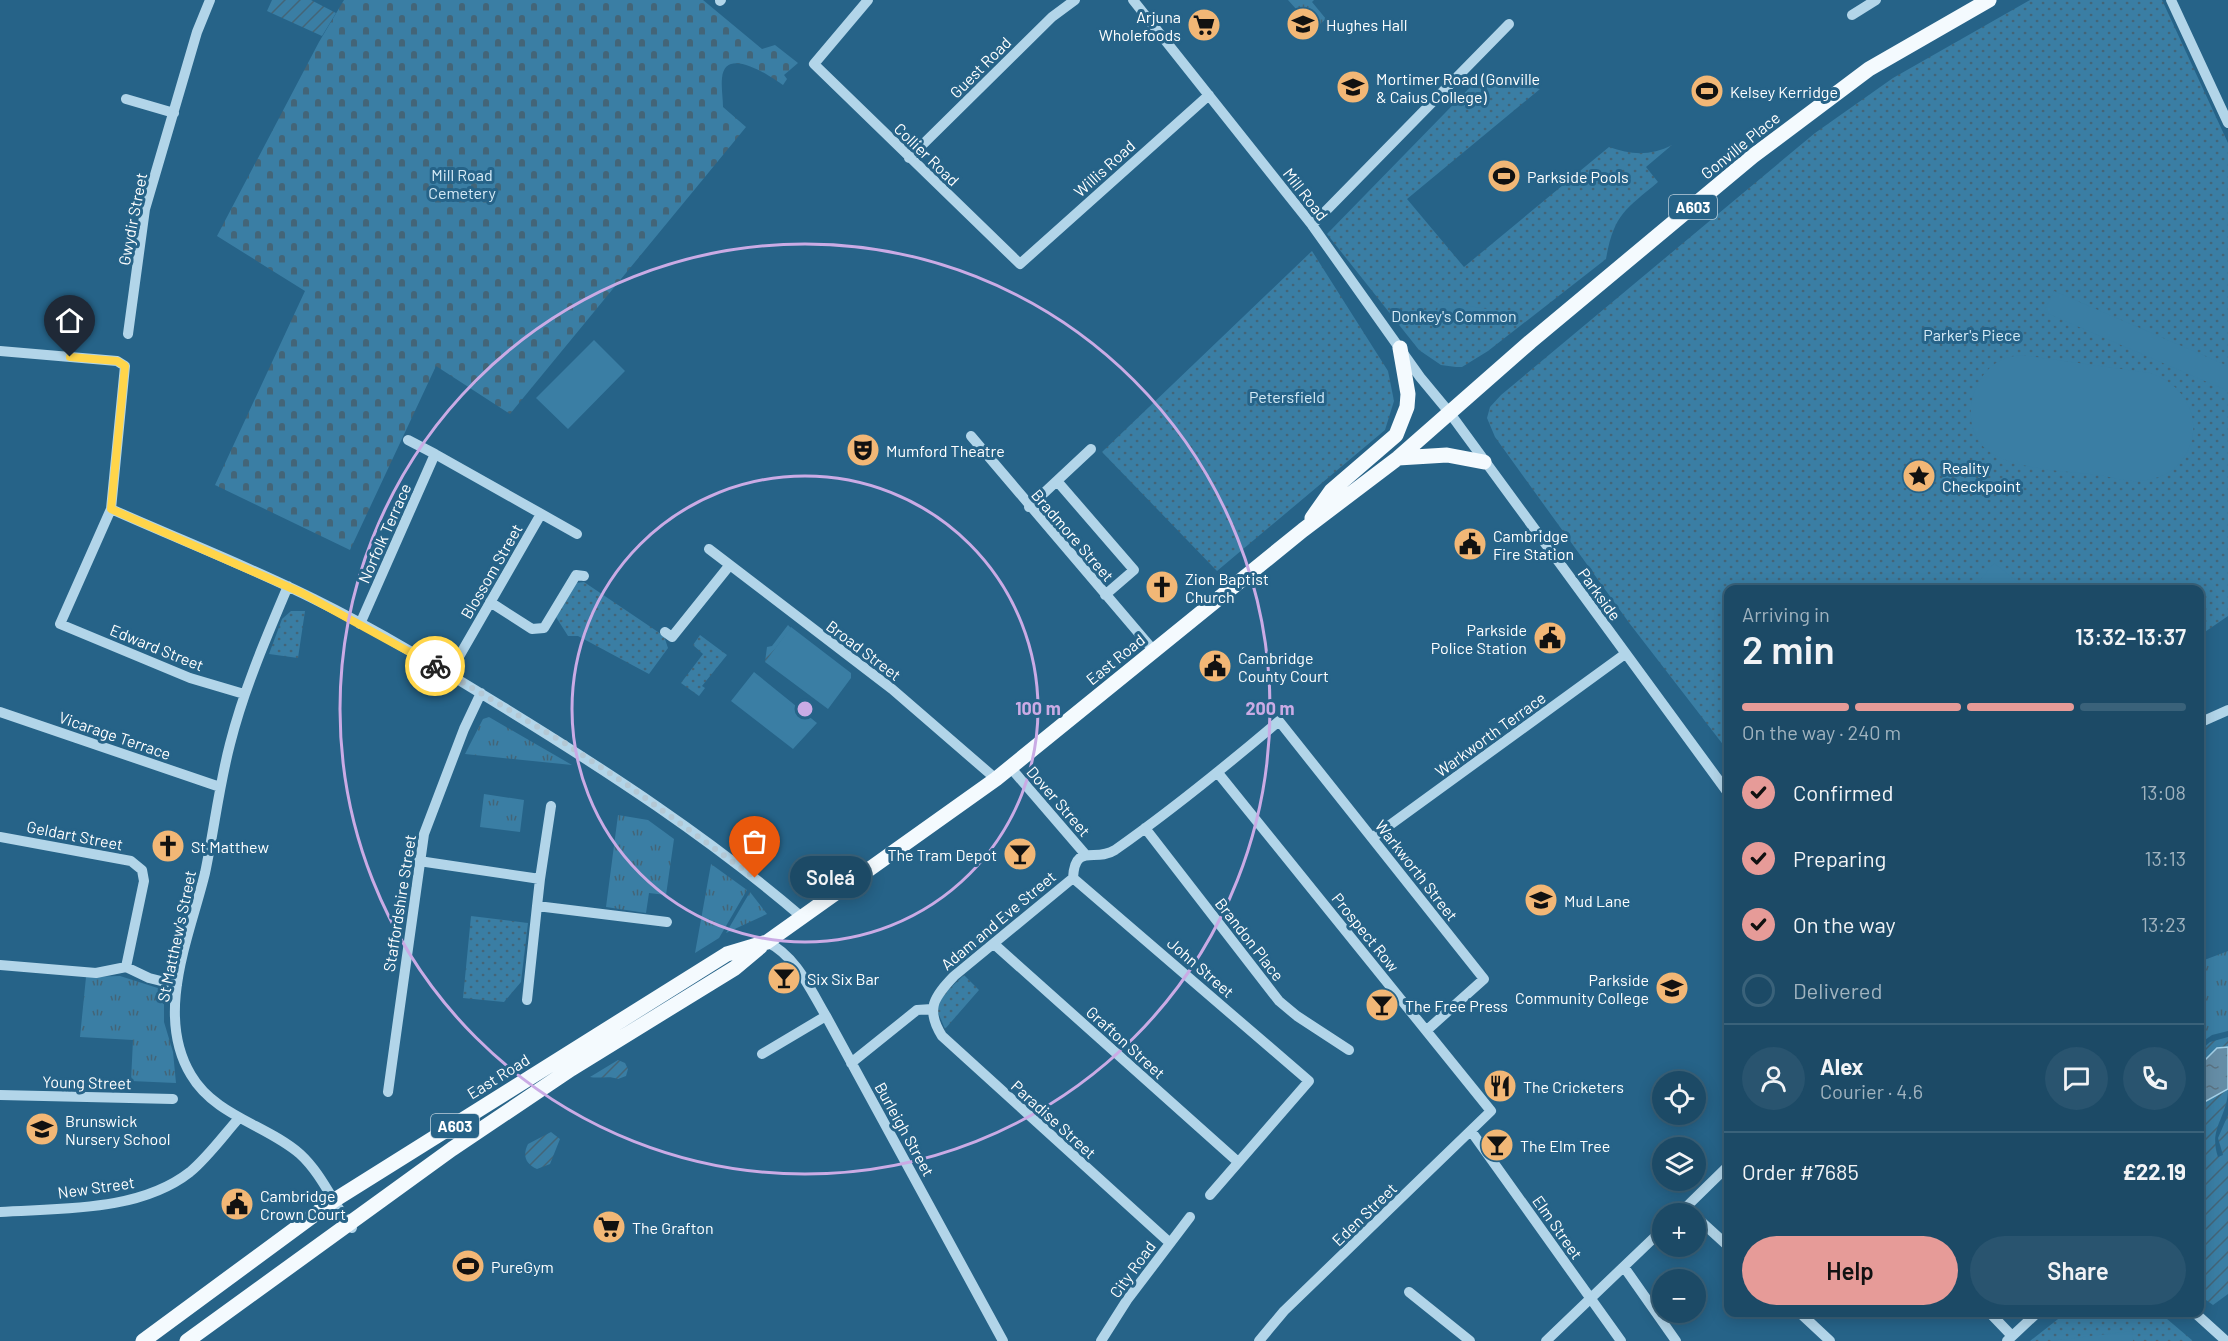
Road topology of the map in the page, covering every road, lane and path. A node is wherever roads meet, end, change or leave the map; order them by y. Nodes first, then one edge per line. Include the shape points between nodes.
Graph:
1 (210, 0) edge
2 (868, 0) edge
3 (1075, 0) edge
4 (1132, 0) edge
5 (1876, 0) edge
6 (1989, 0) edge
7 (2171, 0) edge
8 (1852, 15) dead end
9 (1509, 24) dead end
10 (1209, 95) junction
11 (126, 99) dead end
12 (174, 113) junction
13 (2228, 123) edge
14 (909, 158) junction
15 (1312, 225) junction
16 (1020, 264) joint
17 (128, 334) dead end
18 (1400, 348) junction
19 (0, 351) edge
20 (1449, 412) junction
21 (970, 436) dead end
22 (408, 440) dead end
23 (1091, 449) dead end
24 (435, 454) junction
25 (1398, 458) junction
26 (1484, 462) junction
27 (1057, 481) junction
28 (1029, 507) junction
29 (111, 509) junction
30 (541, 514) junction
31 (1303, 530) junction
32 (577, 534) dead end
33 (710, 549) dead end
34 (729, 566) junction
35 (584, 576) dead end
36 (288, 586) junction
37 (1105, 595) junction
38 (490, 602) junction
39 (360, 624) junction
40 (665, 632) dead end
41 (1154, 651) junction
42 (1625, 654) junction
43 (449, 674) junction
44 (481, 693) junction
45 (244, 694) junction
46 (2228, 710) edge
47 (0, 712) edge
48 (2204, 721) edge
49 (1010, 768) junction
50 (1218, 773) junction
51 (996, 779) junction
52 (220, 787) junction
53 (1724, 788) edge
54 (551, 806) dead end
55 (1145, 828) junction
56 (0, 837) edge
57 (1372, 838) junction
58 (1085, 854) junction
59 (419, 861) junction
60 (1073, 878) junction
61 (540, 879) junction
62 (537, 906) junction
63 (803, 918) junction
64 (667, 922) dead end
65 (766, 942) junction
66 (994, 944) junction
67 (0, 965) edge
68 (126, 967) junction
69 (177, 985) junction
70 (527, 999) dead end
71 (932, 1009) junction
72 (826, 1016) junction
73 (1427, 1030) junction
74 (1349, 1050) dead end
75 (762, 1054) dead end
76 (851, 1063) junction
77 (388, 1092) dead end
78 (0, 1095) edge
79 (173, 1099) dead end
80 (1491, 1111) joint
81 (239, 1118) junction
82 (1471, 1131) junction
83 (1238, 1162) junction
84 (1724, 1171) edge
85 (1210, 1195) dead end
86 (333, 1201) junction
87 (1696, 1203) edge
88 (0, 1212) edge
89 (1190, 1217) dead end
90 (350, 1225) junction
91 (1706, 1227) edge
92 (1652, 1240) edge
93 (1170, 1243) junction
94 (1724, 1243) edge
95 (1624, 1267) junction
96 (1409, 1292) dead end
97 (1589, 1297) junction
98 (1804, 1317) edge
99 (1993, 1317) edge
100 (2033, 1317) edge
101 (2200, 1317) edge
102 (2010, 1338) edge
103 (144, 1341) edge
104 (187, 1341) edge
105 (1003, 1341) edge
106 (1101, 1341) edge
107 (1259, 1341) edge
108 (1470, 1341) edge
109 (1546, 1341) edge
110 (1621, 1341) edge
111 (1676, 1341) edge
112 (1830, 1341) edge
113 (2226, 1341) edge

1 - 12 street, Gwydir Street
2 - 14 street, Collier Road via 814,64
3 - 14 street, Guest Road via 1052,17
4 - 10 street, Mill Road
5 - 8 street
6 - 20 main road, Gonville Place / A603 via 1869,69 1819,105
7 - 13 street
9 - 15 street
10 - 15 street, Mill Road
10 - 16 street, Willis Road
11 - 12 street
12 - 17 street, Gwydir Street via 146,209
14 - 16 street, Collier Road
15 - 18 street, Mill Road
18 - 20 street, Mill Road
18 - 31 main road via 1408,394 1396,435 1331,491
19 - 29 street via 123,363
20 - 25 main road, East Road
20 - 26 street, Parkside
21 - 28 street, Bradmore Street
22 - 24 street
23 - 27 street
24 - 30 street
24 - 39 street, Norfolk Terrace
25 - 26 main road via 1447,455
25 - 31 main road, East Road / A603
26 - 42 street, Parkside
27 - 28 street
27 - 37 street via 1134,570
28 - 37 street, Bradmore Street
29 - 36 street
29 - 45 street, Edward Street via 60,624 190,678
30 - 32 street
30 - 38 street, Blossom Street
31 - 41 main road, East Road / A603
33 - 34 street, Broad Street
34 - 40 street via 672,637
34 - 51 street, Broad Street via 891,689
35 - 38 street via 576,575 544,628 532,629
36 - 39 street
36 - 45 street, St Matthew's Street
37 - 41 street, Bradmore Street
38 - 43 street, Blossom Street
39 - 43 street
41 - 49 main road, East Road / A603
42 - 53 street, Parkside
42 - 57 street, Warkworth Terrace
43 - 44 street
44 - 59 street, Staffordshire Street via 428,824
44 - 63 street via 626,784 770,889
45 - 52 street, St Matthew's Street
46 - 48 street
47 - 52 street, Vicarage Terrace
49 - 51 main road, East Road / A603
49 - 58 street, Dover Street
50 - 55 street
50 - 57 street, Warkworth Street via 1279,721
50 - 73 street, Prospect Row
51 - 63 main road, East Road / A603
52 - 69 street, St Matthew's Street
54 - 61 street
55 - 58 street via 1109,854
55 - 74 street, Brandon Place via 1279,1000
56 - 68 street, Geldart Street via 131,861 141,870 144,881
57 - 73 street, Warkworth Street via 1484,979
58 - 60 street, Adam and Eve Street via 1074,865
59 - 61 street
59 - 77 street, Staffordshire Street
60 - 66 street, Adam and Eve Street
60 - 83 street, John Street via 1309,1081
61 - 62 street
62 - 64 street
62 - 70 street
63 - 65 main road, East Road / A603
65 - 72 street, Burleigh Street via 783,951
65 - 86 main road, East Road / A603 via 727,954
65 - 90 main road, East Road / A603 via 735,968 542,1088
66 - 71 street, Adam and Eve Street via 952,978 938,993
66 - 83 street, Grafton Street
67 - 68 street via 96,973
68 - 69 street
69 - 81 street, St Matthew's Street via 176,1029 191,1076
71 - 76 street via 917,1010
71 - 93 street, Paradise Street via 934,1024 942,1036
72 - 75 street
72 - 76 street, Burleigh Street
73 - 80 street, Prospect Row
76 - 105 street, Burleigh Street
78 - 79 street, Young Street
80 - 82 street, Eden Street
81 - 86 street, St Matthew's Street via 301,1155
81 - 88 street, New Street via 205,1158 169,1186 109,1203
82 - 97 street, Elm Street
82 - 107 street, Eden Street via 1284,1311
83 - 85 street
84 - 87 street
86 - 90 street, St Matthew's Street
86 - 103 main road, East Road / A603
89 - 93 street, City Road
90 - 104 main road, East Road / A603
91 - 94 street
92 - 95 street
93 - 106 street, City Road
95 - 97 street
95 - 111 street
96 - 108 street
97 - 109 street
97 - 110 street, Elm Street
98 - 112 street
99 - 102 street
100 - 102 street
101 - 113 street

